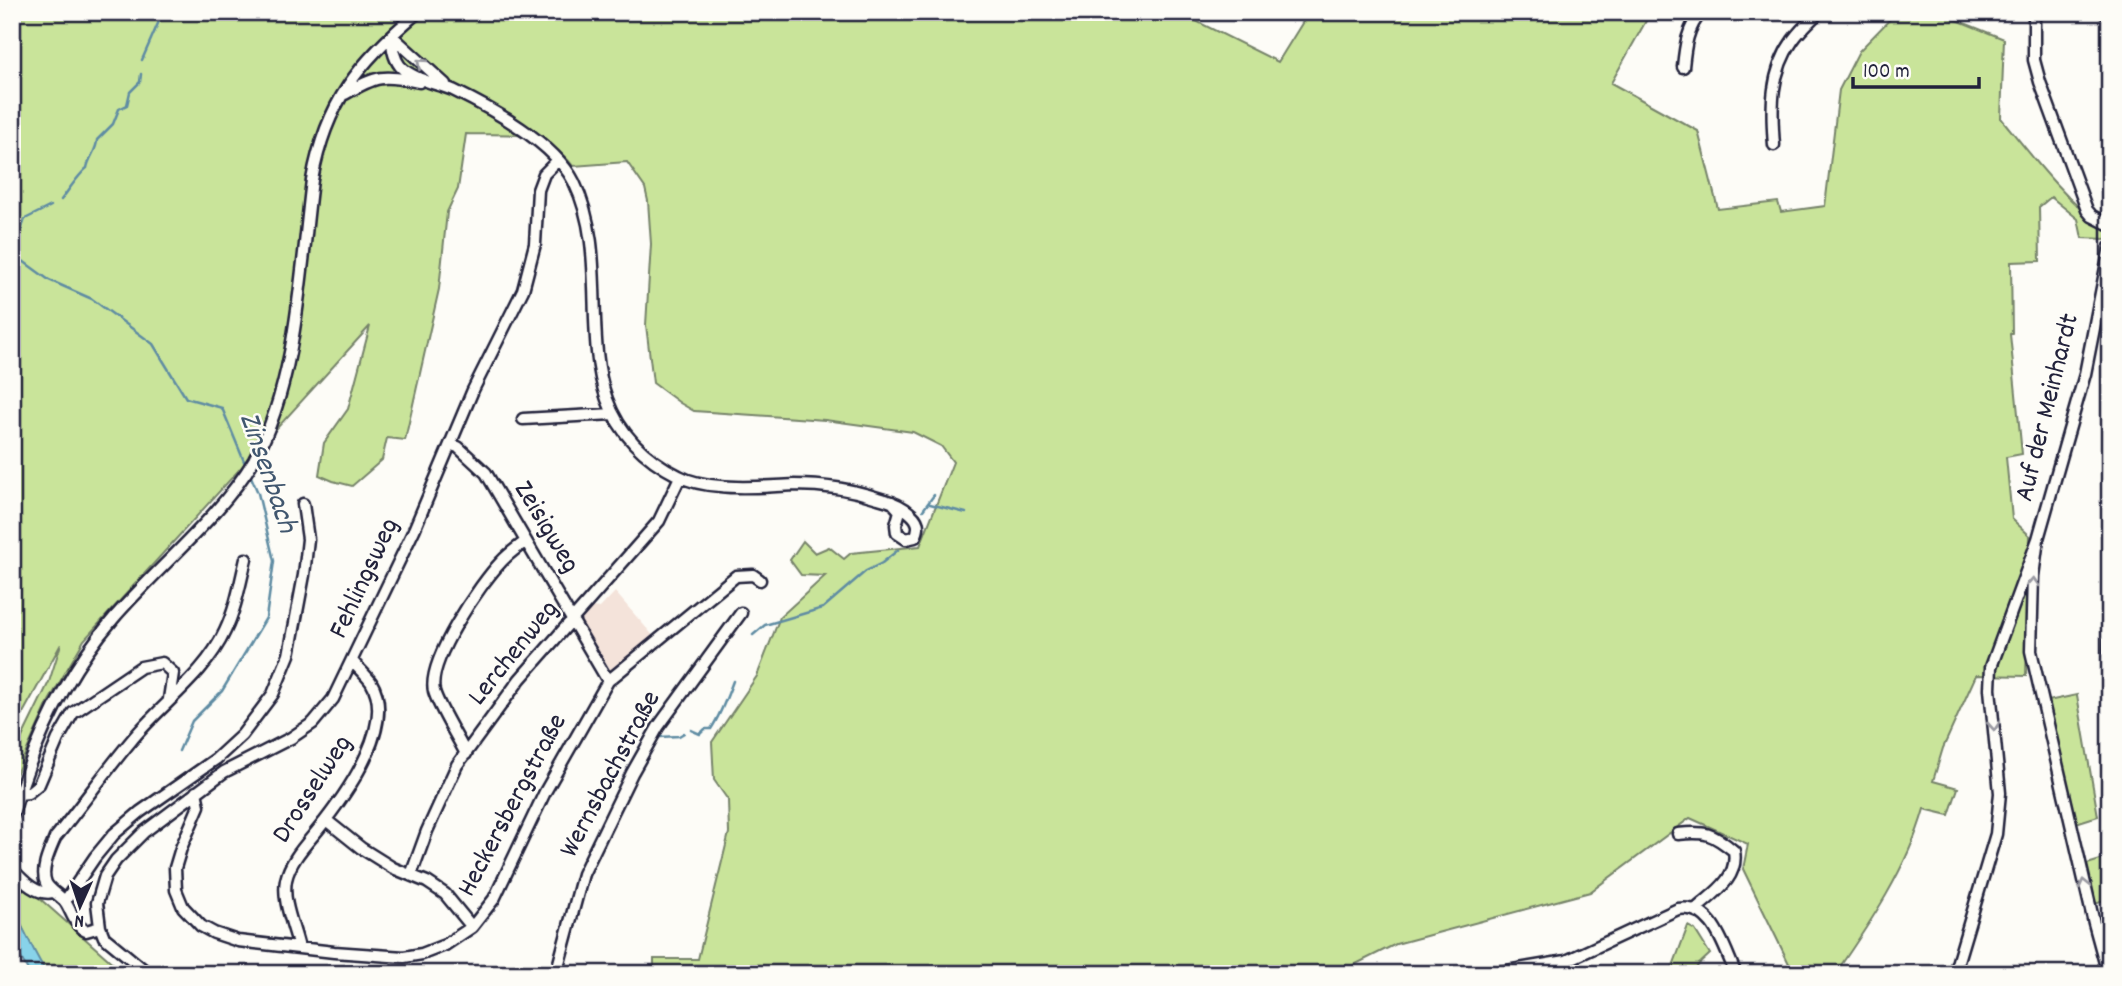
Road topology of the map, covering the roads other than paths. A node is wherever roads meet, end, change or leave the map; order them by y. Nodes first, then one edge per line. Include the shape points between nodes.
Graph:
1 (418, 12) edge
2 (1702, 12) edge
3 (1819, 12) edge
4 (2034, 12) edge
5 (392, 36) junction
6 (1683, 67) dead end
7 (440, 86) junction
8 (451, 89) junction
9 (341, 96) junction
10 (1774, 145) dead end
11 (558, 160) junction
12 (2110, 225) edge
13 (2110, 247) edge
14 (613, 414) junction
15 (523, 419) dead end
16 (452, 445) junction
17 (680, 477) junction
18 (892, 502) dead end
19 (303, 504) dead end
20 (2038, 539) junction
21 (526, 541) junction
22 (246, 559) dead end
23 (760, 580) dead end
24 (741, 613) dead end
25 (572, 618) junction
26 (2110, 625) edge
27 (2109, 654) edge
28 (353, 662) junction
29 (608, 681) junction
30 (168, 700) junction
31 (466, 754) junction
32 (196, 792) junction
33 (19, 793) junction
34 (12, 817) edge
35 (326, 820) junction
36 (1678, 834) dead end
37 (12, 869) edge
38 (411, 875) junction
39 (54, 891) junction
40 (65, 901) junction
41 (1696, 909) junction
42 (100, 927) junction
43 (472, 927) junction
44 (299, 948) junction
45 (149, 974) edge
46 (556, 974) edge
47 (1489, 974) edge
48 (1735, 974) edge
49 (1954, 974) edge
50 (2108, 974) edge

1 - 5 street
2 - 6 street via 1688,34
3 - 10 street via 1793,39 1776,71 1771,108
4 - 12 street via 2034,60 2044,94 2087,210
5 - 7 street via 401,67
8 -> 5 street
5 - 9 street via 363,63
7 - 8 street
7 - 9 street via 385,76
8 - 11 street via 523,131
9 - 33 street via 317,152 281,395 266,437 242,478 114,618 80,662 41,735
11 - 14 street via 585,206 592,238 596,354 601,385
11 - 16 street, Fehlingsweg via 544,174 538,190 535,244 523,290 473,390
13 - 20 street, Auf der Meinhardt via 2085,374
14 - 15 street
14 - 17 street via 632,441
16 - 21 street, Zeisigweg via 486,474
16 - 28 street, Fehlingsweg
17 - 18 street via 720,486 833,487
17 - 25 street, Lerchenweg via 659,521
19 - 40 street via 308,539 304,575 289,655 274,694 242,736 216,759 114,834
20 -> 49 street, Auf der Meinhardt via 1991,667 2000,793 1996,834
50 -> 20 street, Auf der Meinhardt via 2031,651
21 - 25 street, Zeisigweg
21 - 31 street via 501,561 479,588 436,665 434,690
22 - 30 street via 225,632 199,669
23 - 29 street, Heckersbergstraße via 753,575 736,576
24 - 46 street, Wernsbachstraße via 658,727 632,773 583,874
25 - 29 street, Zeisigweg
25 - 31 street, Lerchenweg via 520,679
26 - 27 street
28 - 32 street, Fehlingsweg via 333,699 313,723
28 - 35 street, Drosselweg via 371,682 377,699 373,742
29 - 43 street, Heckersbergstraße via 545,792 494,899
30 - 33 street via 173,673 168,666 141,667 73,713 39,784 28,793
30 - 39 street via 55,838 45,874
31 - 38 street, Lerchenweg via 427,831
32 - 42 street, Fehlingsweg via 116,860 105,876 97,903
32 - 44 street, Heckersbergstraße via 199,806 175,868 183,907 214,933 237,941
33 - 34 street
35 - 38 street via 360,848
35 - 44 street, Drosselweg via 296,856 286,880 286,904
36 - 41 street via 1702,831 1734,850 1734,869 1728,880
37 - 39 street via 36,891
38 - 43 street via 445,894
39 - 40 street
40 - 42 street via 80,928
41 - 47 street via 1678,909 1566,961
41 - 48 street via 1712,923
42 - 45 street via 104,937
43 - 44 street, Heckersbergstraße via 445,945 404,957

